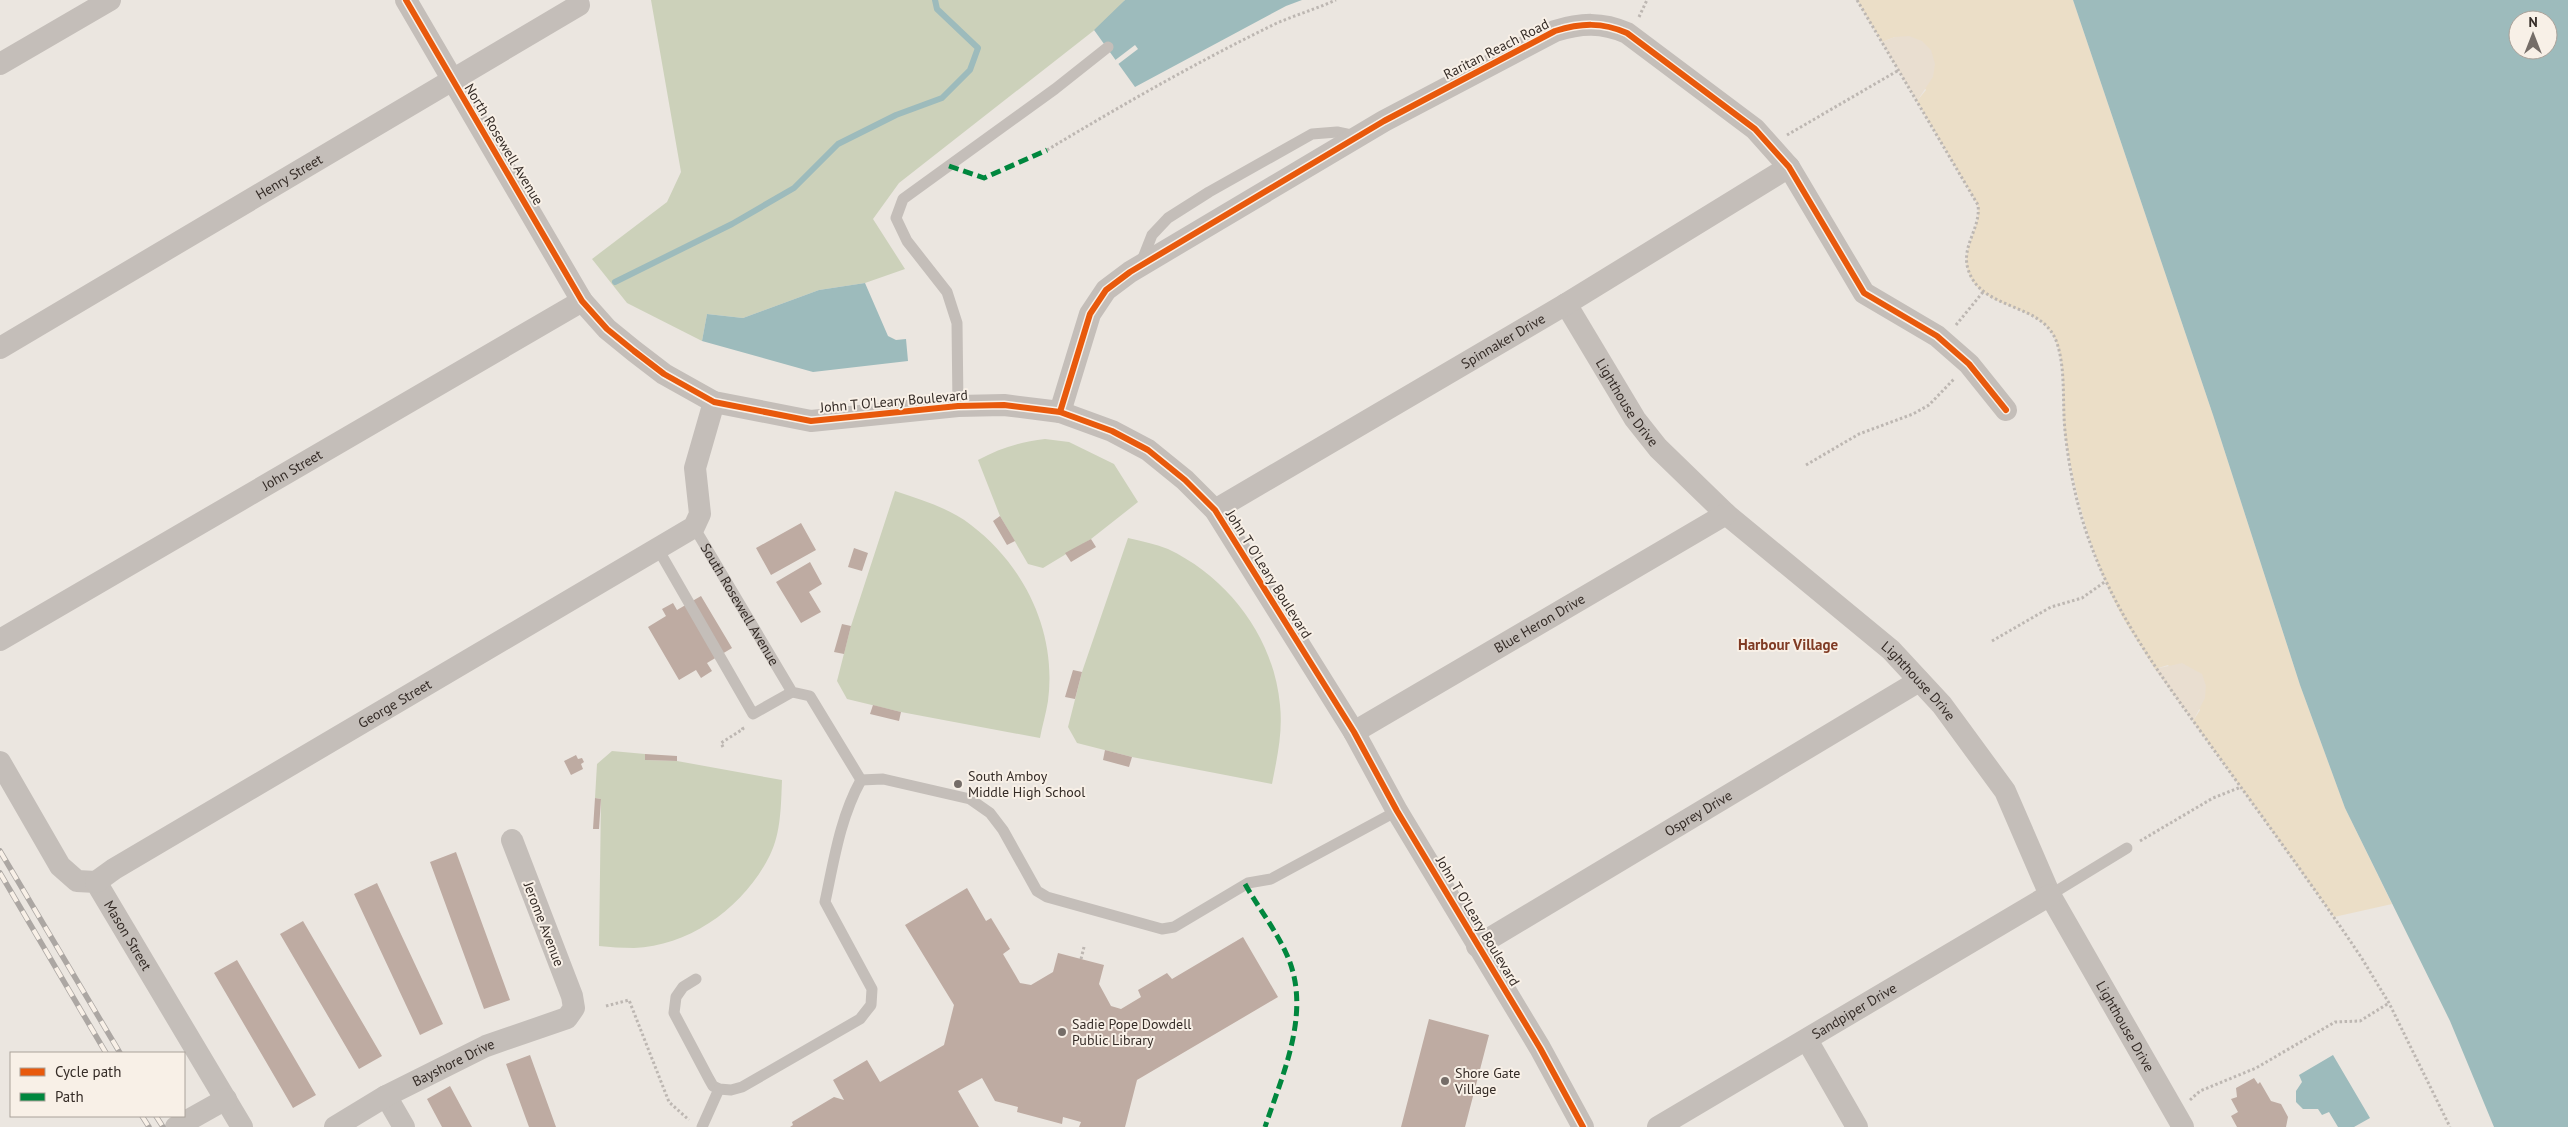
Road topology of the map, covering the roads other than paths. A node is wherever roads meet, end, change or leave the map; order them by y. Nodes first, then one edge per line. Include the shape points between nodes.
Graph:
1 (110, 0) edge
2 (406, 0) edge
3 (580, 4) dead end
4 (1108, 47) dead end
5 (0, 64) edge
6 (452, 81) junction
7 (1789, 168) junction
8 (582, 301) junction
9 (1566, 304) junction
10 (0, 348) edge
11 (714, 402) junction
12 (958, 406) junction
13 (2006, 410) dead end
14 (1060, 412) junction
15 (1215, 510) junction
16 (1726, 514) junction
17 (694, 527) junction
18 (658, 549) junction
19 (0, 640) edge
20 (1920, 680) junction
21 (792, 692) junction
22 (1354, 732) junction
23 (0, 762) edge
24 (861, 780) junction
25 (1397, 810) junction
26 (512, 840) dead end
27 (2127, 848) road end
28 (96, 882) junction
29 (2050, 895) junction
30 (1477, 946) junction
31 (696, 979) dead end
32 (574, 1008) joint
33 (1807, 1040) junction
34 (719, 1089) junction
35 (386, 1096) junction
36 (216, 1104) junction
37 (2180, 1121) edge
38 (697, 1125) edge
39 (176, 1127) edge
40 (242, 1127) edge
41 (335, 1127) edge
42 (404, 1127) edge
43 (1583, 1127) edge
44 (1658, 1127) edge
45 (1858, 1127) edge

1 - 5 street
2 - 6 street, North Rosewell Avenue
3 - 6 street, Henry Street
4 - 12 lane via 903,199 896,218 907,241 947,292 957,323
6 - 8 street, North Rosewell Avenue
6 - 10 street, Henry Street
7 - 9 street, Spinnaker Drive
7 - 13 street, Raritan Reach Road via 1864,293 1909,317 1943,341 1969,364
7 - 14 street, Raritan Reach Road via 1755,129 1627,33 1593,24 1574,25 1556,31 1358,137 1139,267 1106,290 1090,314
8 - 11 street, John T O'Leary Boulevard via 608,329 664,374
8 - 19 street, John Street
9 - 15 street, Spinnaker Drive
9 - 16 street, Lighthouse Drive via 1635,419 1658,448
11 - 12 street, John T O'Leary Boulevard via 811,421
11 - 17 street, South Rosewell Avenue via 696,468 700,514
12 - 14 street, John T O'Leary Boulevard via 1004,405
14 - 15 street, John T O'Leary Boulevard via 1112,430 1148,450
15 - 22 street, John T O'Leary Boulevard
16 - 20 street, Lighthouse Drive via 1891,650
16 - 22 street, Blue Heron Drive
17 - 18 street, George Street
17 - 21 lane, South Rosewell Avenue
18 - 21 lane via 753,714
18 - 28 street, George Street
20 - 29 street, Lighthouse Drive via 1942,704 2005,791
20 - 30 street, Osprey Drive
21 - 24 lane via 810,696
22 - 25 street, John T O'Leary Boulevard
23 - 28 street via 60,866 77,881
24 - 25 lane via 883,779 970,799 990,813 1003,830 1037,891 1047,897 1162,929 1174,927 1245,884 1270,879
24 - 34 lane via 842,826 825,902 872,989 871,1005 860,1019 754,1081 731,1090
25 - 30 street, John T O'Leary Boulevard
26 - 32 street, Jerome Avenue
27 - 29 lane
28 - 36 street, Mason Street
29 - 33 street, Sandpiper Drive
29 - 37 street, Lighthouse Drive
30 - 43 street, John T O'Leary Boulevard via 1540,1048
31 - 34 lane via 683,987 676,997 674,1013 713,1086
32 - 35 street, Bayshore Drive via 567,1018 486,1046
33 - 44 street, Sandpiper Drive
33 - 45 street
34 - 38 lane
35 - 41 street, Bayshore Drive
35 - 42 street
36 - 39 street
36 - 40 street, Mason Street

